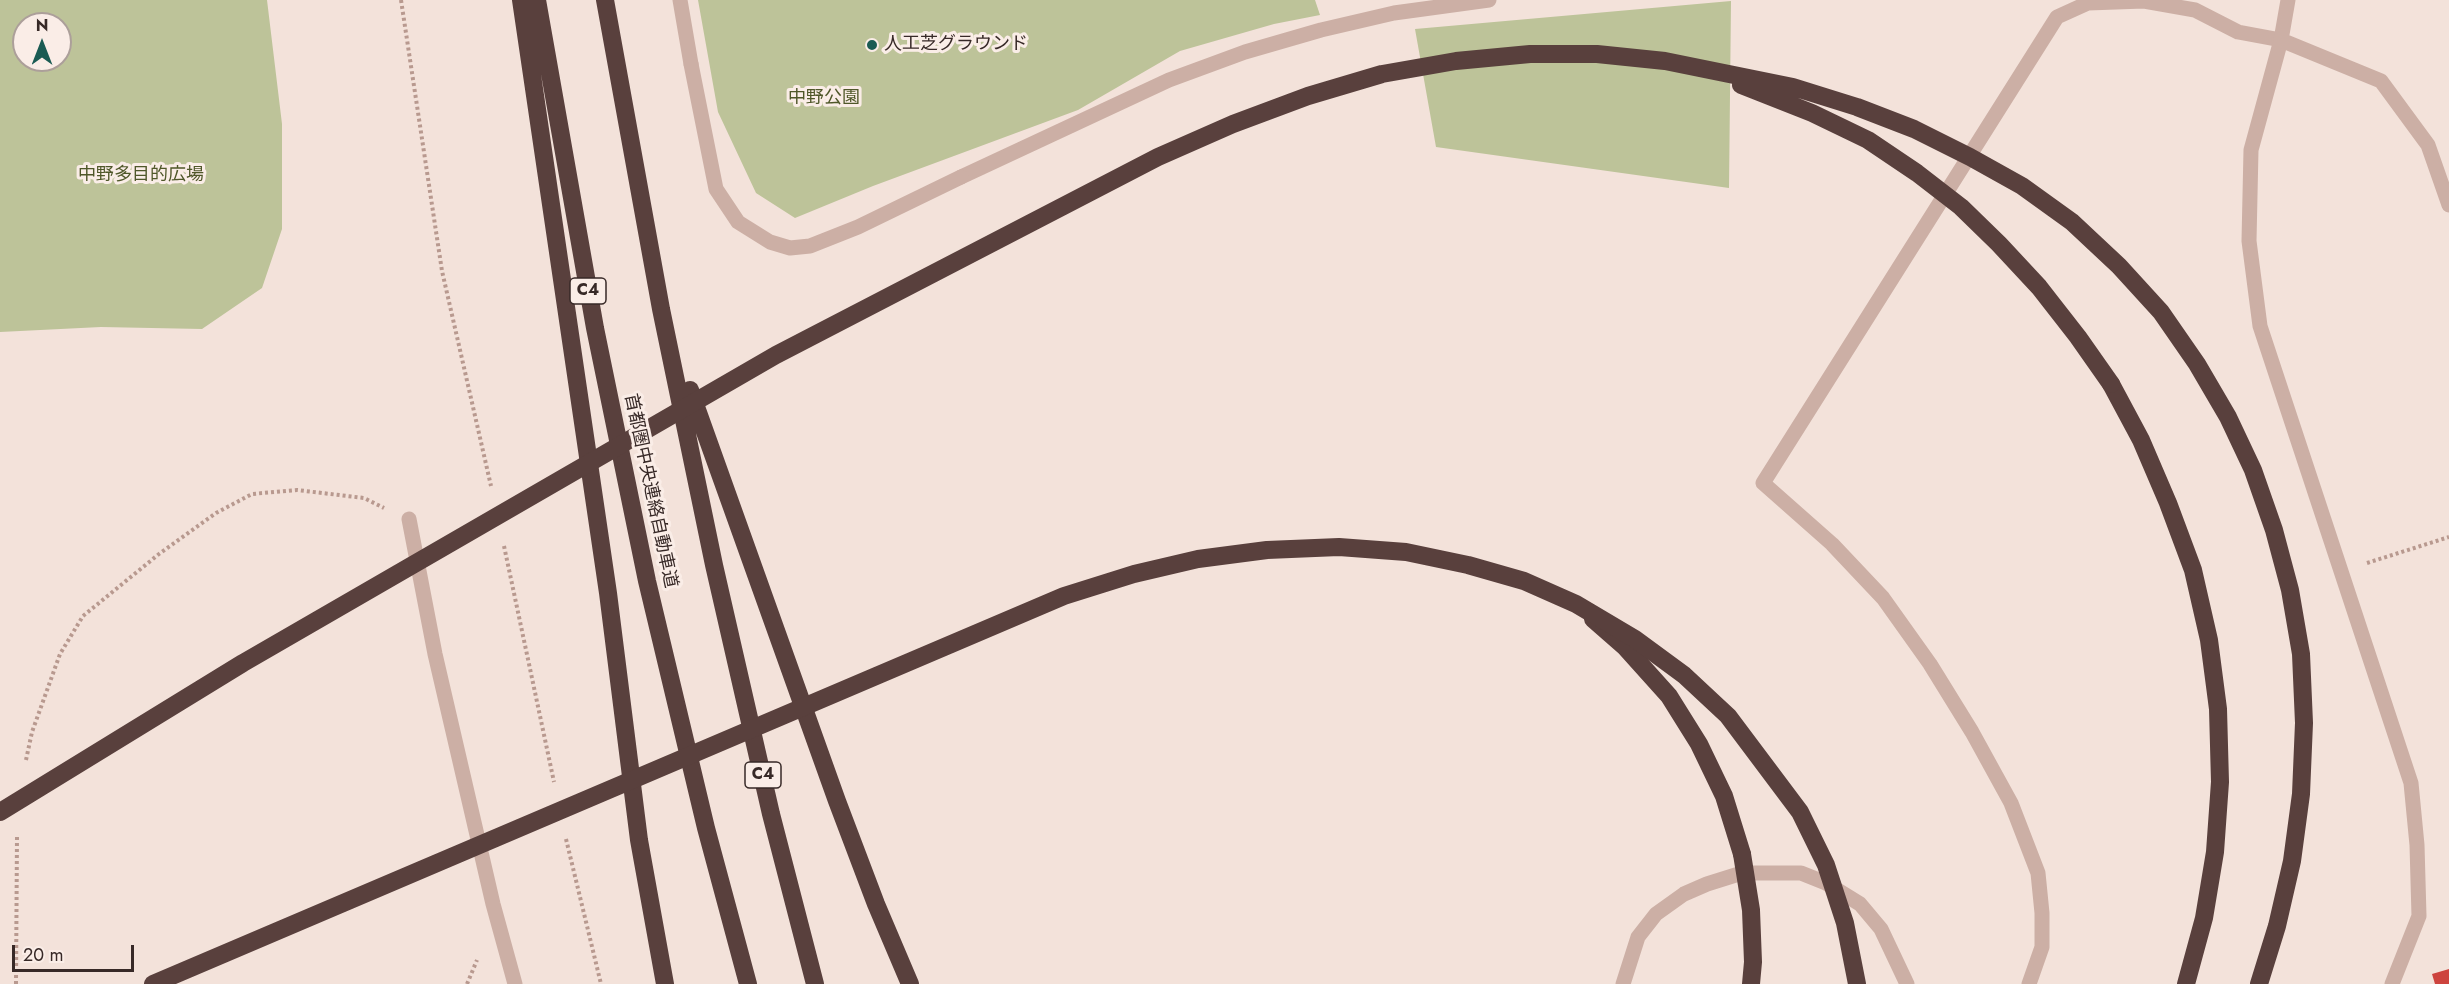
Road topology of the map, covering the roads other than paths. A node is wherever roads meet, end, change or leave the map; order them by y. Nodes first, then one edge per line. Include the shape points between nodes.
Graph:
1 (521, 0) edge
2 (537, 0) edge
3 (605, 0) edge
4 (680, 0) edge
5 (1489, 0) edge
6 (2289, 0) edge
7 (2281, 40) junction
8 (1665, 61) junction
9 (2449, 205) edge
10 (661, 309) junction
11 (409, 519) road end
12 (1576, 604) junction
13 (0, 812) edge
14 (153, 984) edge
15 (515, 984) edge
16 (665, 984) edge
17 (748, 984) edge
18 (815, 984) edge
19 (909, 984) edge
20 (1623, 984) edge
21 (1751, 984) edge
22 (1857, 984) edge
23 (1907, 984) edge
24 (2029, 984) edge
25 (2186, 984) edge
26 (2259, 984) edge
27 (2392, 984) edge

1 - 16 highway, bridge via 606,581 639,840
2 - 17 highway, 首都圏中央連絡自動車道 / C4, bridge via 595,328 647,581
3 - 10 highway, C4
4 - 5 street via 716,189 738,222 770,242 790,248 810,246 858,227 1169,80 1245,52 1394,13
6 - 7 street
7 - 9 street via 2381,81 2428,145
7 - 24 street via 2238,32 2195,10 2144,1 2088,3 2057,17 1763,483 1832,544 1883,598 1930,664 2010,803 2038,873 2042,947
7 - 27 street via 2251,150 2251,252 2260,326 2411,783 2419,916
8 - 13 highway, bridge via 1597,54 1530,54 1382,74 1308,96 1158,157 776,355 243,663
8 - 25 highway, bridge via 1812,113 1868,140 1917,173 2000,244 2065,320 2111,384 2141,440 2193,570 2209,640 2218,709 2220,782 2215,852 2204,918
8 - 26 highway, bridge via 1803,91 1914,129 2022,186 2072,222 2119,266 2161,312 2196,364 2228,417 2253,470 2290,590 2301,654 2301,794 2292,861
10 - 18 highway, C4, bridge via 719,588
10 - 19 highway, bridge via 837,801
11 - 15 street via 435,654
12 - 14 highway, bridge via 1524,581 1468,565 1406,552 1339,547 1267,550 1198,559 1134,574 1064,596 969,635
12 - 21 highway, bridge via 1670,696 1724,796 1742,854 1751,910
12 - 22 highway, bridge via 1635,639 1684,675 1728,716 1765,762 1800,812 1826,865 1845,922
20 - 23 street via 1638,937 1656,914 1684,894 1742,873 1801,873 1860,904 1881,929

